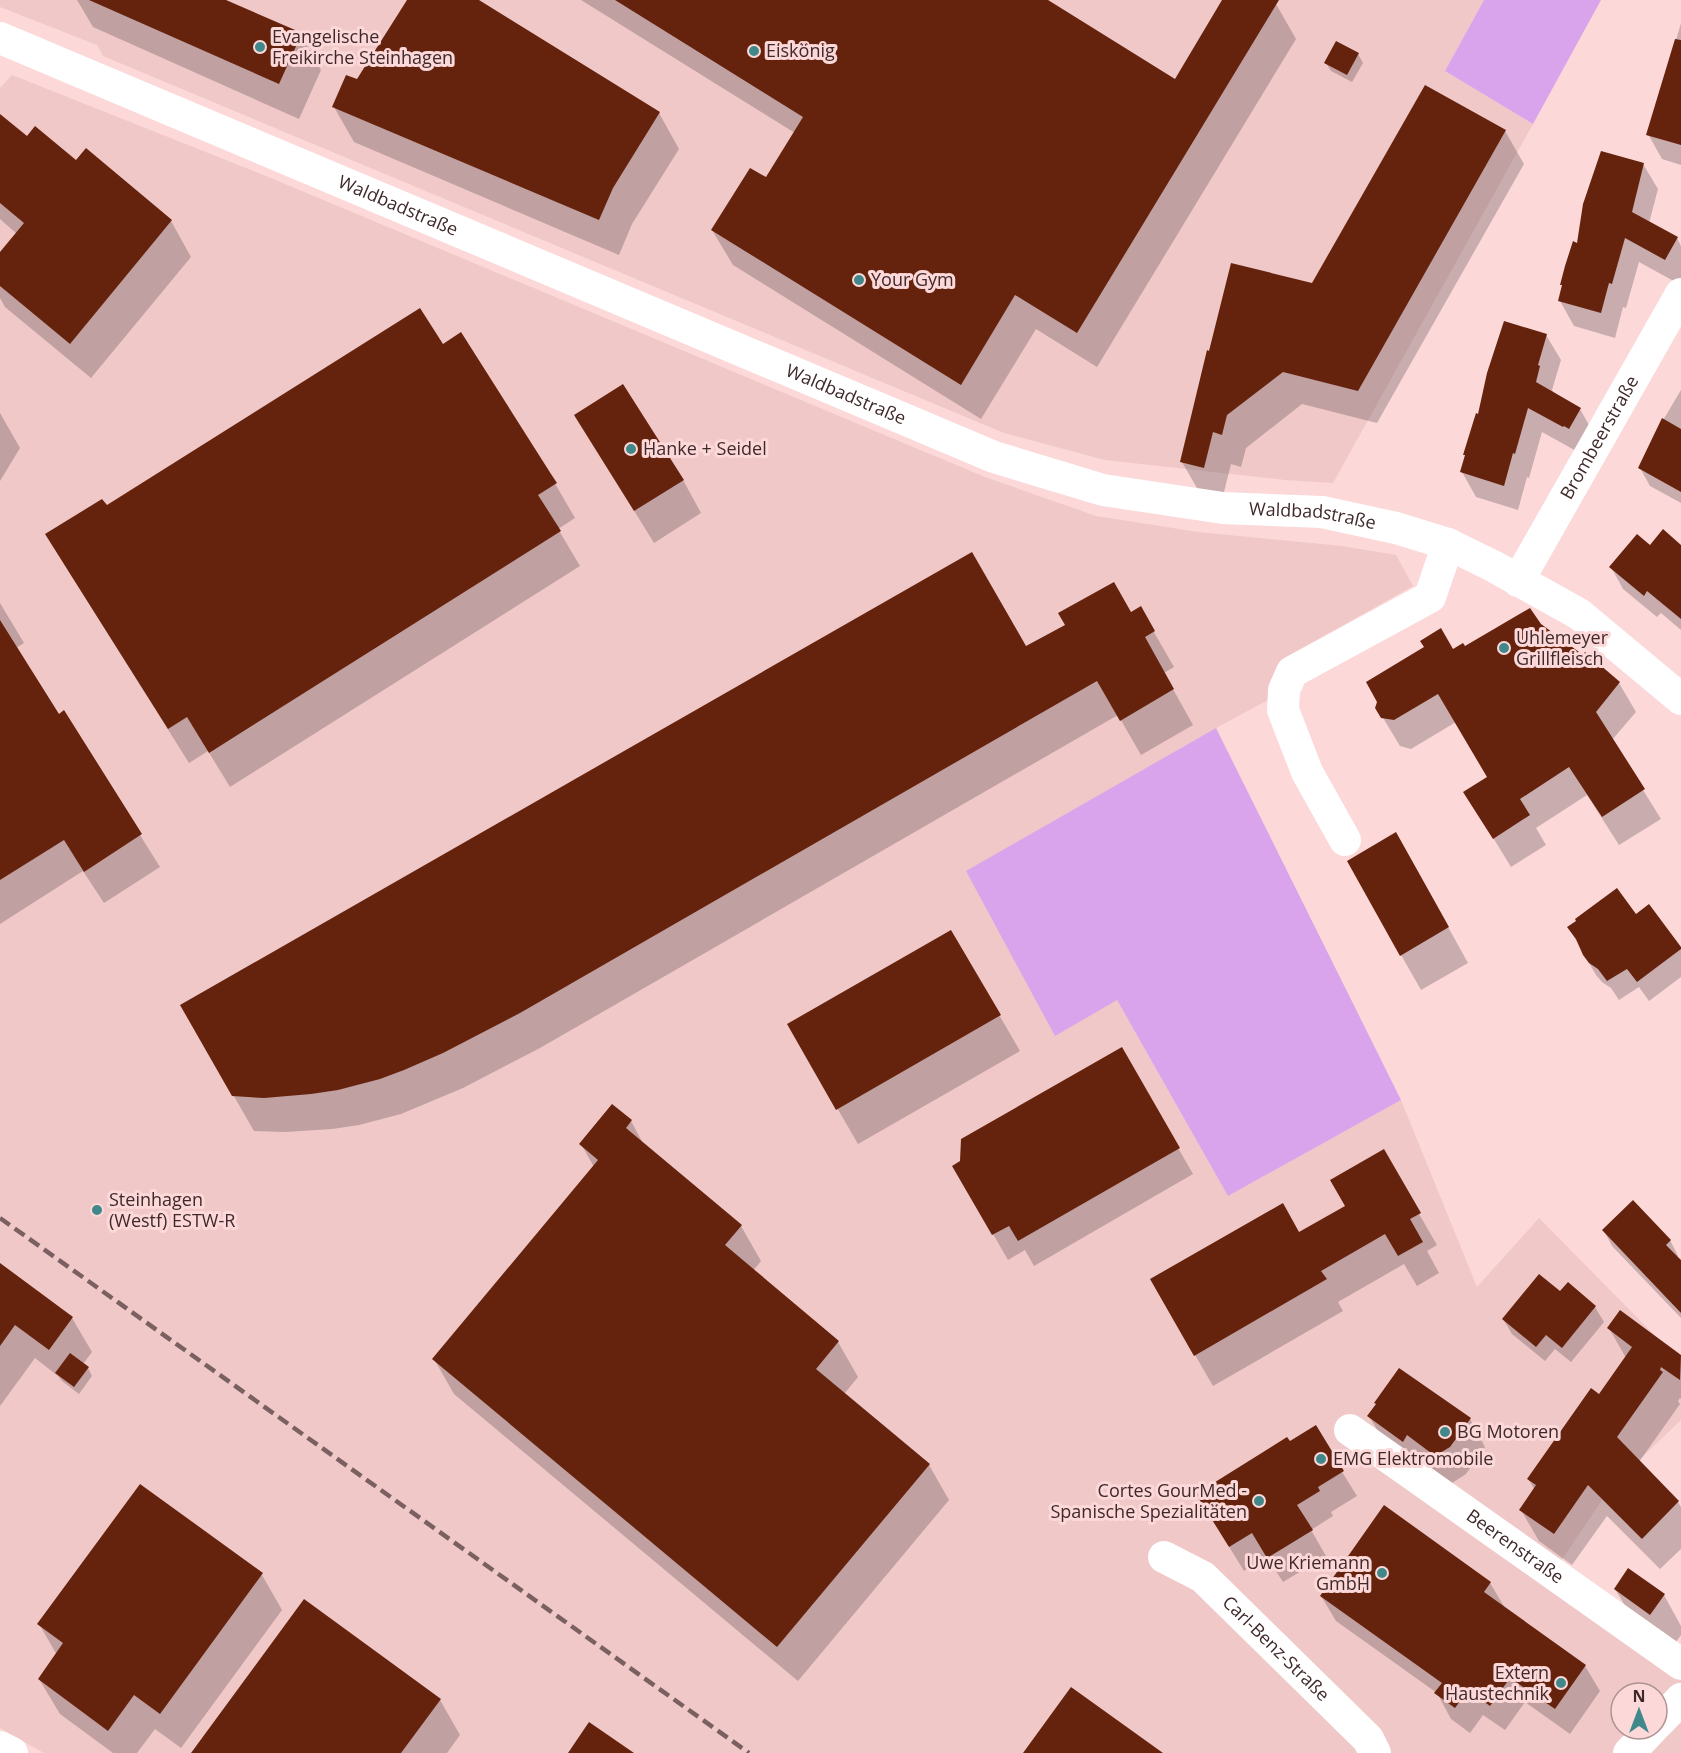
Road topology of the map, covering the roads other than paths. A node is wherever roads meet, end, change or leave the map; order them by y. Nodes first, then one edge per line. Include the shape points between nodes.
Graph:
1 (3, 46) edge
2 (1681, 294) edge
3 (1448, 544) junction
4 (1518, 580) junction
5 (1681, 699) edge
6 (1345, 840) dead end
7 (1350, 1430) dead end
8 (1164, 1557) dead end
9 (1681, 1664) edge
10 (1681, 1700) edge
11 (1669, 1712) edge
12 (1640, 1741) edge
13 (0, 1746) edge
14 (12, 1753) edge
15 (1375, 1753) edge
16 (1629, 1753) edge

1 - 3 street, Waldbadstraße via 994,457 1103,490 1222,508 1322,512
2 - 4 street, Brombeerstraße
3 - 4 street, Waldbadstraße
3 - 6 street via 1430,597 1292,672 1284,690 1283,710 1307,772
4 - 5 street, Waldbadstraße via 1579,614
7 - 9 street, Beerenstraße
8 - 15 street, Carl-Benz-Straße via 1203,1577 1368,1739
10 - 11 street
12 - 16 street
13 - 14 street

